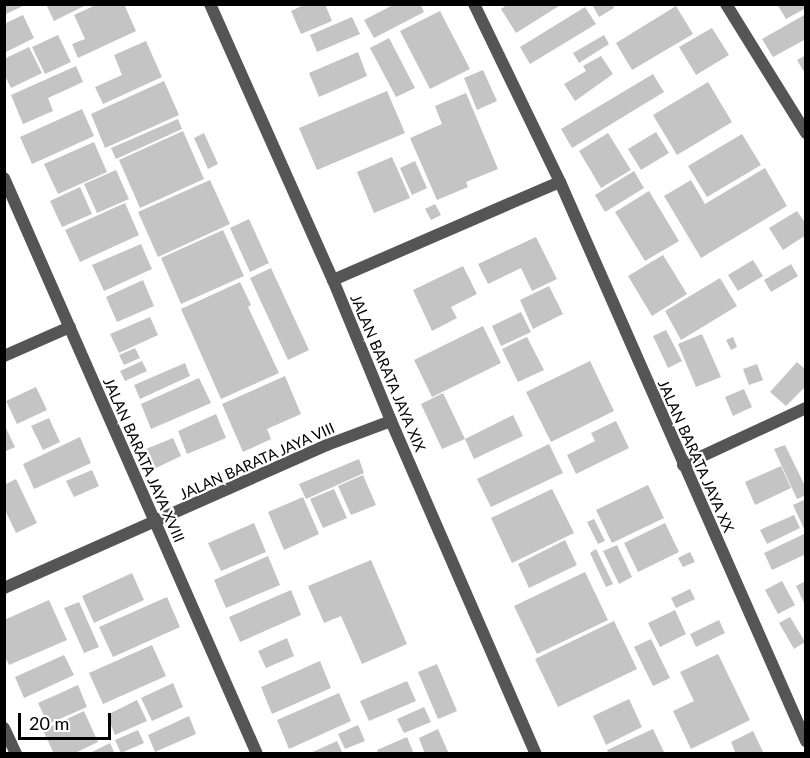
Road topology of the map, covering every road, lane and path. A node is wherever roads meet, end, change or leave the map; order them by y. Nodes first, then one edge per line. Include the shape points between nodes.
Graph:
1 (210, 4) edge
2 (474, 4) edge
3 (726, 4) edge
4 (806, 133) edge
5 (4, 178) edge
6 (560, 182) junction
7 (333, 280) junction
8 (70, 327) junction
9 (4, 356) edge
10 (806, 408) edge
11 (391, 421) junction
12 (683, 465) junction
13 (156, 523) junction
14 (4, 588) edge
15 (4, 728) edge
16 (806, 741) edge
17 (16, 753) edge
18 (257, 753) edge
19 (536, 753) edge

1 - 7 street, JALAN BARATA JAYA XIX
2 - 6 street, JALAN BARATA JAYA XX
3 - 4 street
5 - 8 street, JALAN BARATA JAYA XVIII
6 - 7 street
6 - 12 street, JALAN BARATA JAYA XX
7 - 11 street, JALAN BARATA JAYA XIX
8 - 9 street
8 - 13 street, JALAN BARATA JAYA XVIII
10 - 12 street
11 - 13 street, JALAN BARATA JAYA VIII via 327,445
11 - 19 street, JALAN BARATA JAYA XIX
12 - 16 street, JALAN BARATA JAYA XX
13 - 14 street, JALAN BARATA JAYA VIII
13 - 18 street, JALAN BARATA JAYA XVIII
15 - 17 street

